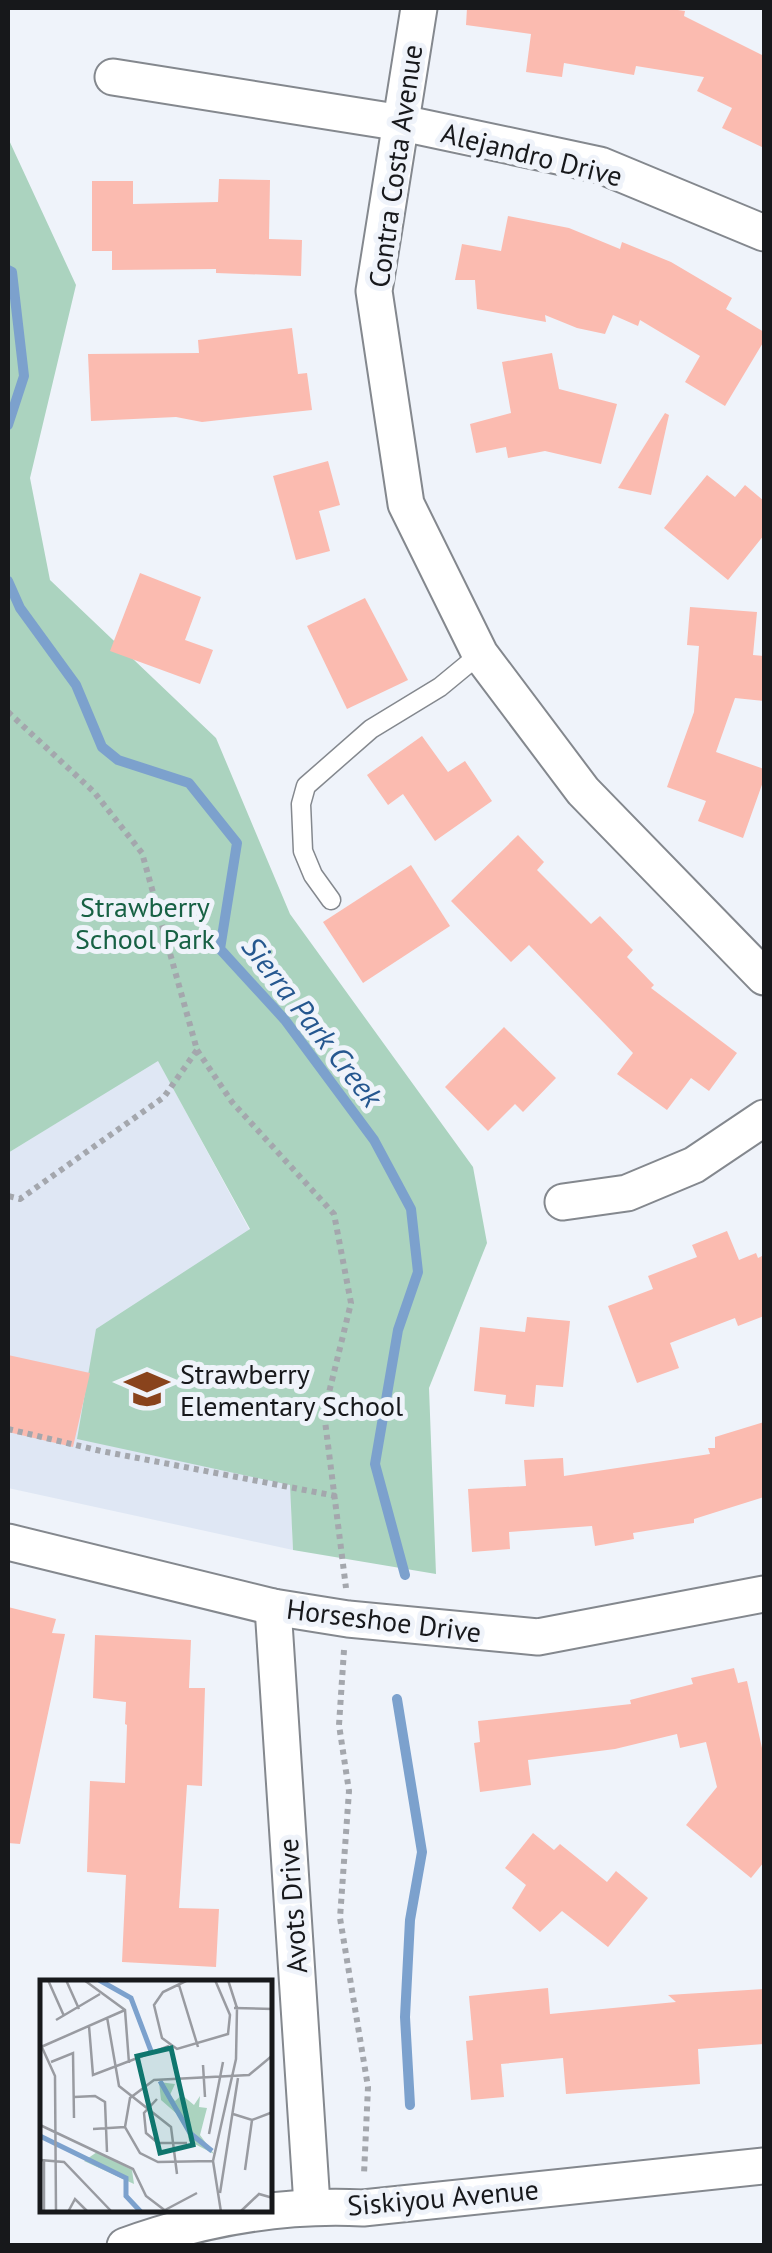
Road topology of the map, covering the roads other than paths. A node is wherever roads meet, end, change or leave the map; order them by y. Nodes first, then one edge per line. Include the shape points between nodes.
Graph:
1 (419, 8) edge
2 (113, 77) dead end
3 (402, 123) junction
4 (764, 233) edge
5 (480, 654) junction
6 (331, 900) dead end
7 (764, 977) edge
8 (764, 1118) edge
9 (563, 1202) dead end
10 (8, 1542) edge
11 (764, 1594) edge
12 (273, 1607) junction
13 (764, 2166) edge
14 (312, 2205) junction
15 (272, 2210) edge
16 (252, 2213) edge
17 (125, 2246) edge

1 - 3 street, Contra Costa Avenue
2 - 3 street, Alejandro Drive
3 - 4 street, Alejandro Drive via 600,165
3 - 5 street, Contra Costa Avenue via 376,310 406,504
5 - 6 lane via 371,730 306,786 303,851
5 - 7 street, Contra Costa Avenue via 582,791
8 - 9 street via 694,1165 627,1192
10 - 12 street, Horseshoe Drive
11 - 12 street, Horseshoe Drive via 538,1638
12 - 14 street, Avots Drive
13 - 14 street, Siskiyou Avenue via 363,2208
14 - 15 street, Siskiyou Avenue
16 - 17 street, Siskiyou Avenue

